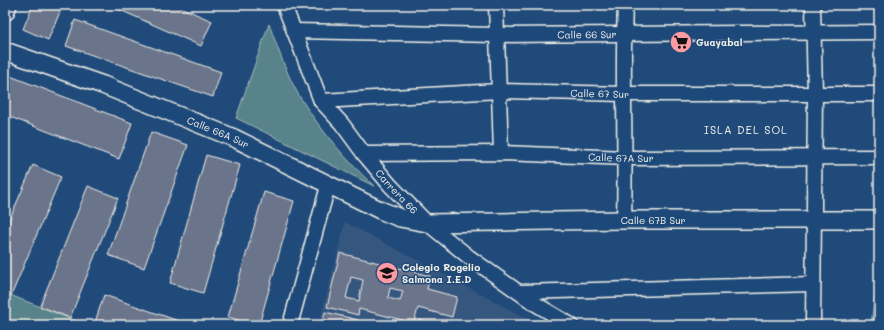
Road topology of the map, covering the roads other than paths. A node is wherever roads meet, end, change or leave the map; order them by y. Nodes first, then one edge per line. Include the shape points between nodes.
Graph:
1 (8, 5) edge
2 (284, 5) edge
3 (496, 5) edge
4 (626, 5) edge
5 (813, 5) edge
6 (5, 12) edge
7 (294, 31) junction
8 (879, 32) edge
9 (812, 33) junction
10 (496, 35) junction
11 (624, 35) junction
12 (5, 51) edge
13 (499, 91) junction
14 (624, 94) junction
15 (815, 94) junction
16 (879, 94) edge
17 (321, 101) junction
18 (501, 153) junction
19 (364, 154) junction
20 (813, 156) junction
21 (879, 156) edge
22 (626, 158) junction
23 (328, 186) junction
24 (624, 220) junction
25 (879, 220) edge
26 (813, 221) junction
27 (427, 223) junction
28 (813, 284) junction
29 (520, 292) junction
30 (290, 325) edge
31 (571, 325) edge
32 (813, 325) edge

1 - 6 street
2 - 7 street, Carrera 66
3 - 10 street
4 - 11 street
5 - 9 street
7 - 10 street, Calle 66 Sur
7 - 17 street, Carrera 66
8 - 9 street, Calle 66 Sur
9 - 11 street, Calle 66 Sur
9 - 15 street
10 - 11 street, Calle 66 Sur
10 - 13 street
11 - 14 street
12 - 23 street, Calle 66A Sur via 162,108 234,138
13 - 14 street, Calle 67 Sur
13 - 17 street, Calle 67 Sur
13 - 18 street
14 - 15 street, Calle 67 Sur
14 - 22 street
15 - 16 street, Calle 67 Sur
15 - 20 street
17 - 19 street, Carrera 66
18 - 19 street, Calle 67A Sur
18 - 22 street, Calle 67A Sur
19 - 27 street, Carrera 66
20 - 21 street, Calle 67A Sur
20 - 22 street, Calle 67A Sur
20 - 26 street
22 - 24 street
23 - 27 street, Calle 66A Sur via 390,214
23 - 30 street
24 - 26 street, Calle 67B Sur
24 - 27 street, Calle 67B Sur
25 - 26 street, Calle 67B Sur
26 - 28 street
27 - 29 street, Carrera 66
28 - 29 street
28 - 32 street
29 - 31 street, Carrera 66

